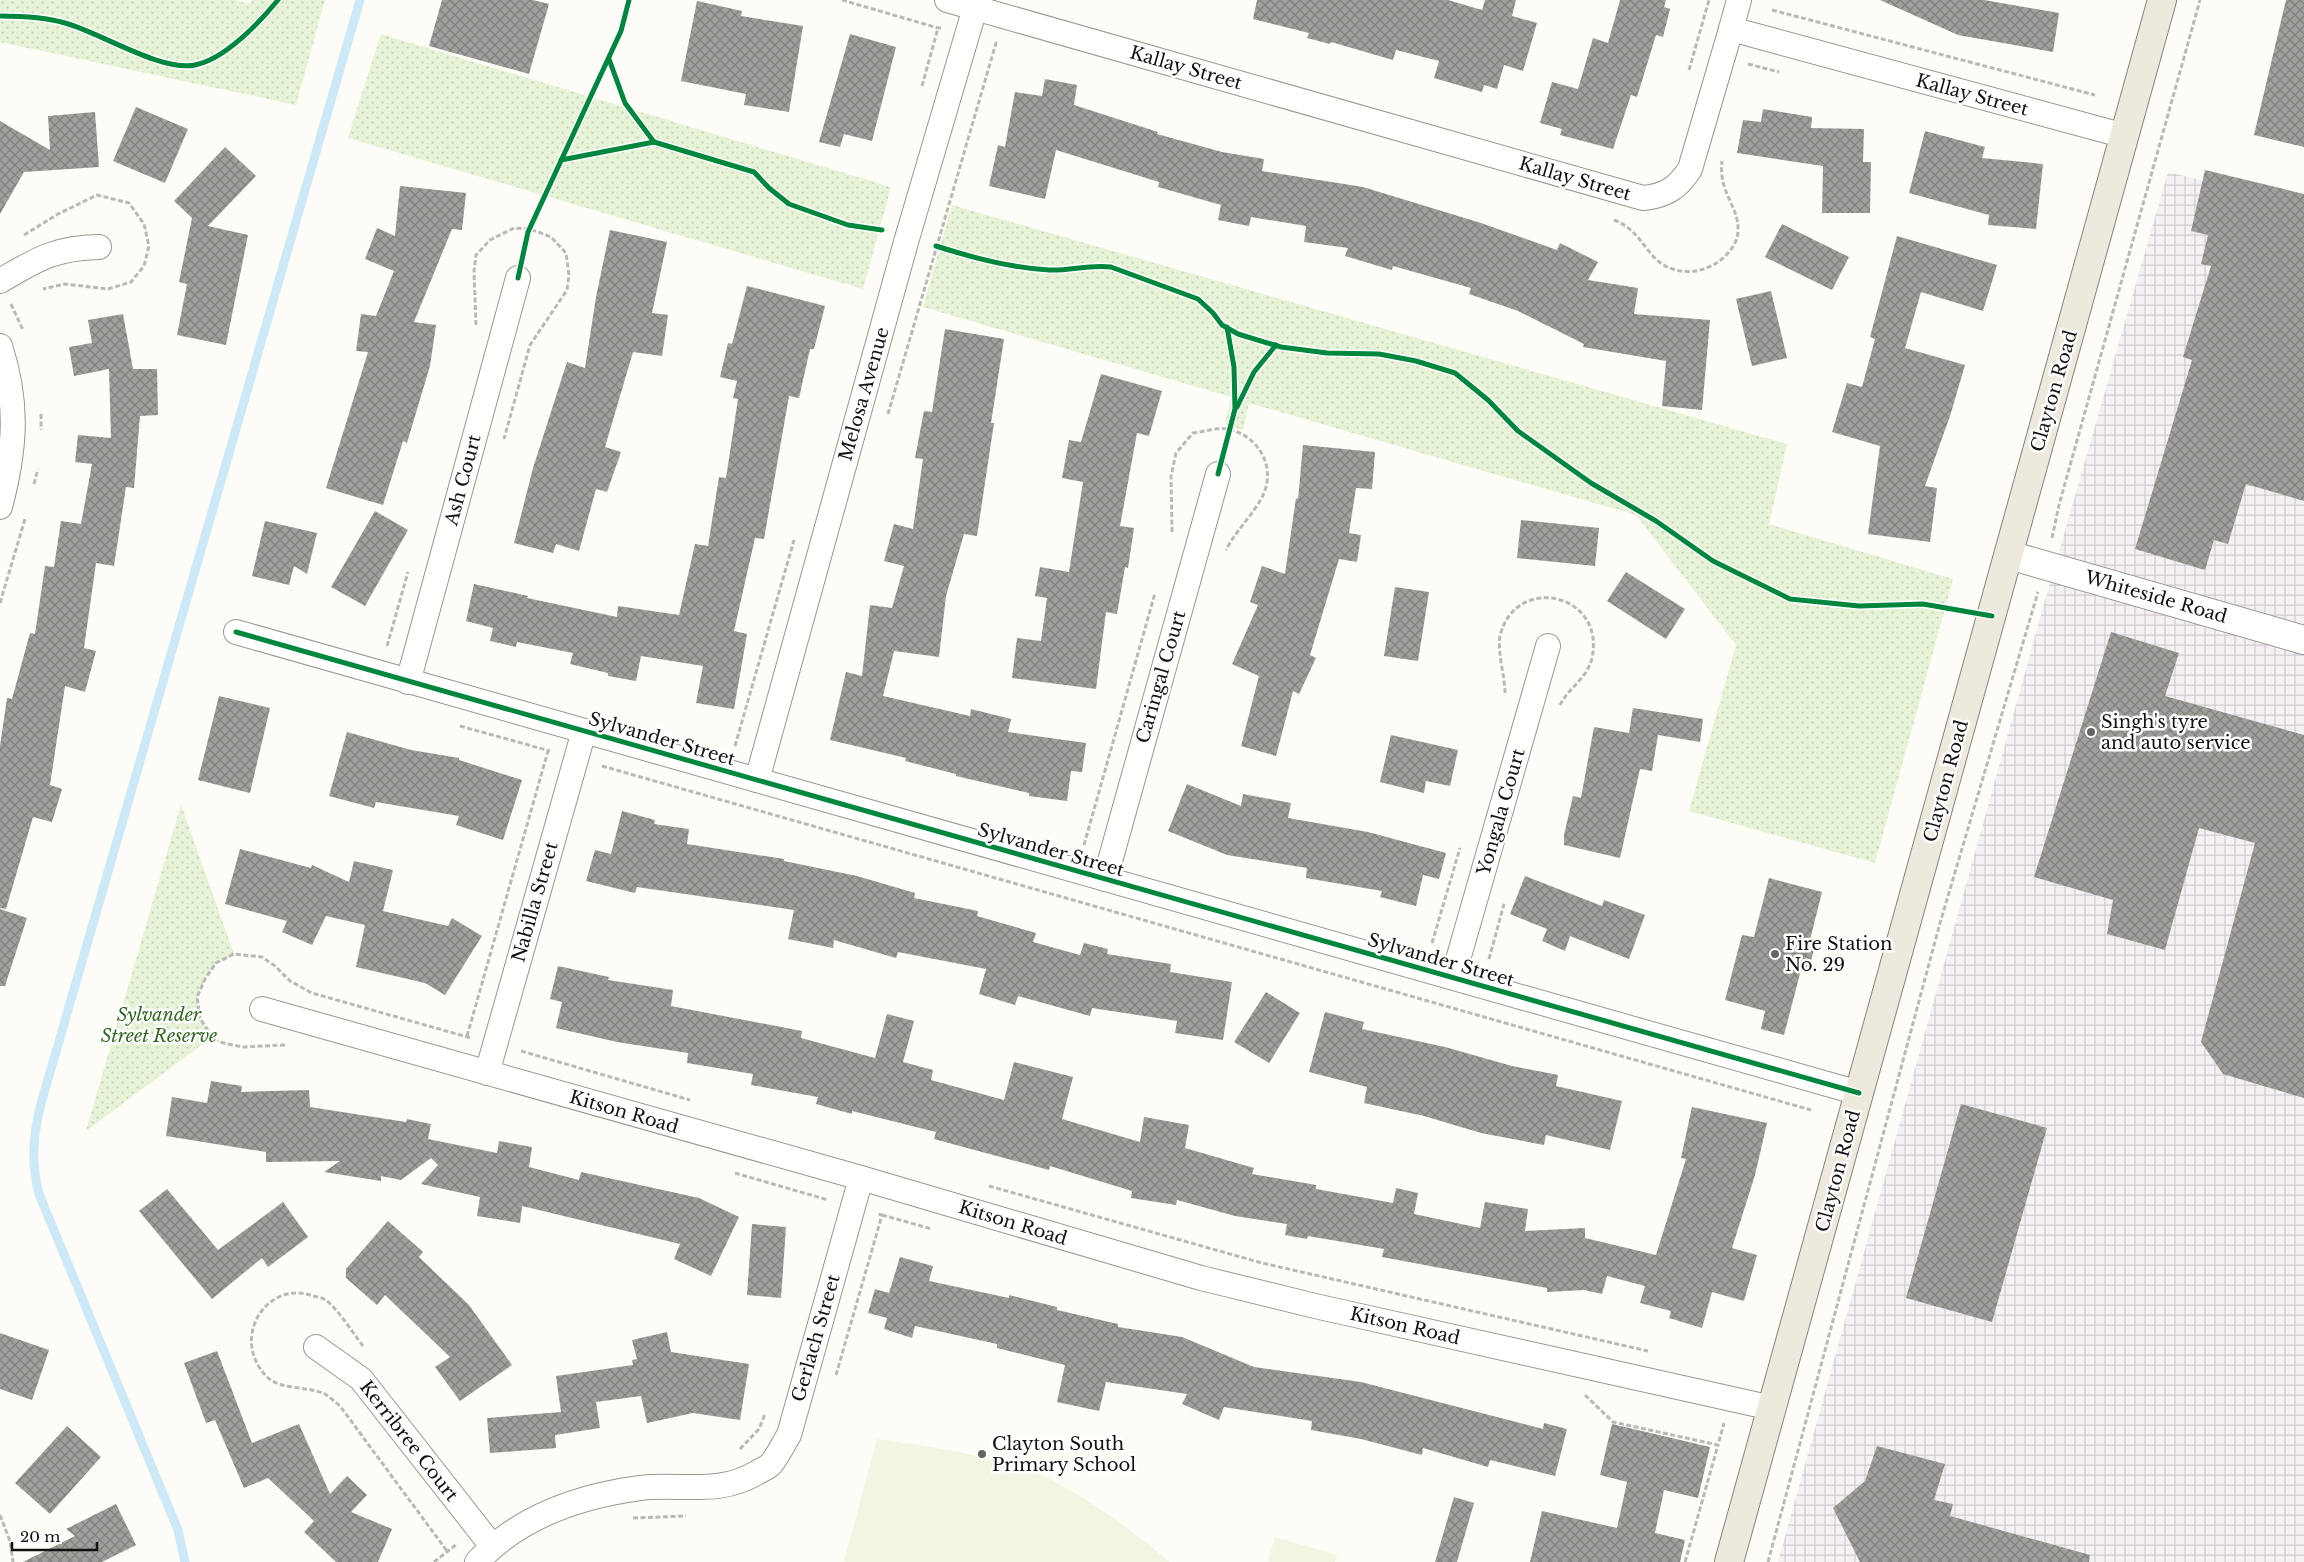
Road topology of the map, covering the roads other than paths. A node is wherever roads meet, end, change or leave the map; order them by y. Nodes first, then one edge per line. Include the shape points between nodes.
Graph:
1 (948, 0) edge
2 (1739, 0) edge
3 (2162, 0) edge
4 (975, 8) junction
5 (1731, 29) junction
6 (2125, 136) junction
7 (99, 247) dead end
8 (518, 278) dead end
9 (0, 281) edge
10 (0, 346) edge
11 (1218, 474) road end
12 (0, 508) edge
13 (2008, 555) junction
14 (236, 632) dead end
15 (2304, 640) edge
16 (1548, 646) dead end
17 (408, 682) junction
18 (584, 731) junction
19 (757, 780) junction
20 (1105, 879) junction
21 (1453, 978) junction
22 (262, 1010) dead end
23 (487, 1073) junction
24 (1859, 1093) junction
25 (861, 1178) junction
26 (316, 1347) dead end
27 (1772, 1408) junction
28 (484, 1554) edge
29 (1729, 1562) edge

1 - 4 street, Kallay Street
2 - 5 street
3 - 6 main road, Clayton Road
4 - 5 street, Kallay Street via 1643,198 1667,193 1690,169
4 - 19 street, Melosa Avenue via 903,251
5 - 6 street, Kallay Street
6 - 13 main road, Clayton Road
7 - 9 street via 78,247 50,253
8 - 17 street, Ash Court
10 - 12 street via 10,382 14,430
11 - 20 street, Caringal Court
13 - 15 street, Whiteside Road
13 - 24 main road, Clayton Road
14 - 17 street, Sylvander Street
16 - 21 street, Yongala Court
17 - 18 street, Sylvander Street
18 - 19 street, Sylvander Street
18 - 23 street, Nabilla Street
19 - 20 street, Sylvander Street
20 - 21 street, Sylvander Street
21 - 24 street, Sylvander Street
22 - 23 street, Kitson Road
23 - 25 street, Kitson Road
24 - 27 main road, Clayton Road
25 - 27 street, Kitson Road via 1200,1278
25 - 28 street, Gerlach Street via 789,1435 770,1465 744,1481 722,1487 641,1488 590,1497 535,1518
26 - 28 street, Kerribree Court via 361,1379 476,1527
27 - 29 main road, Clayton Road

